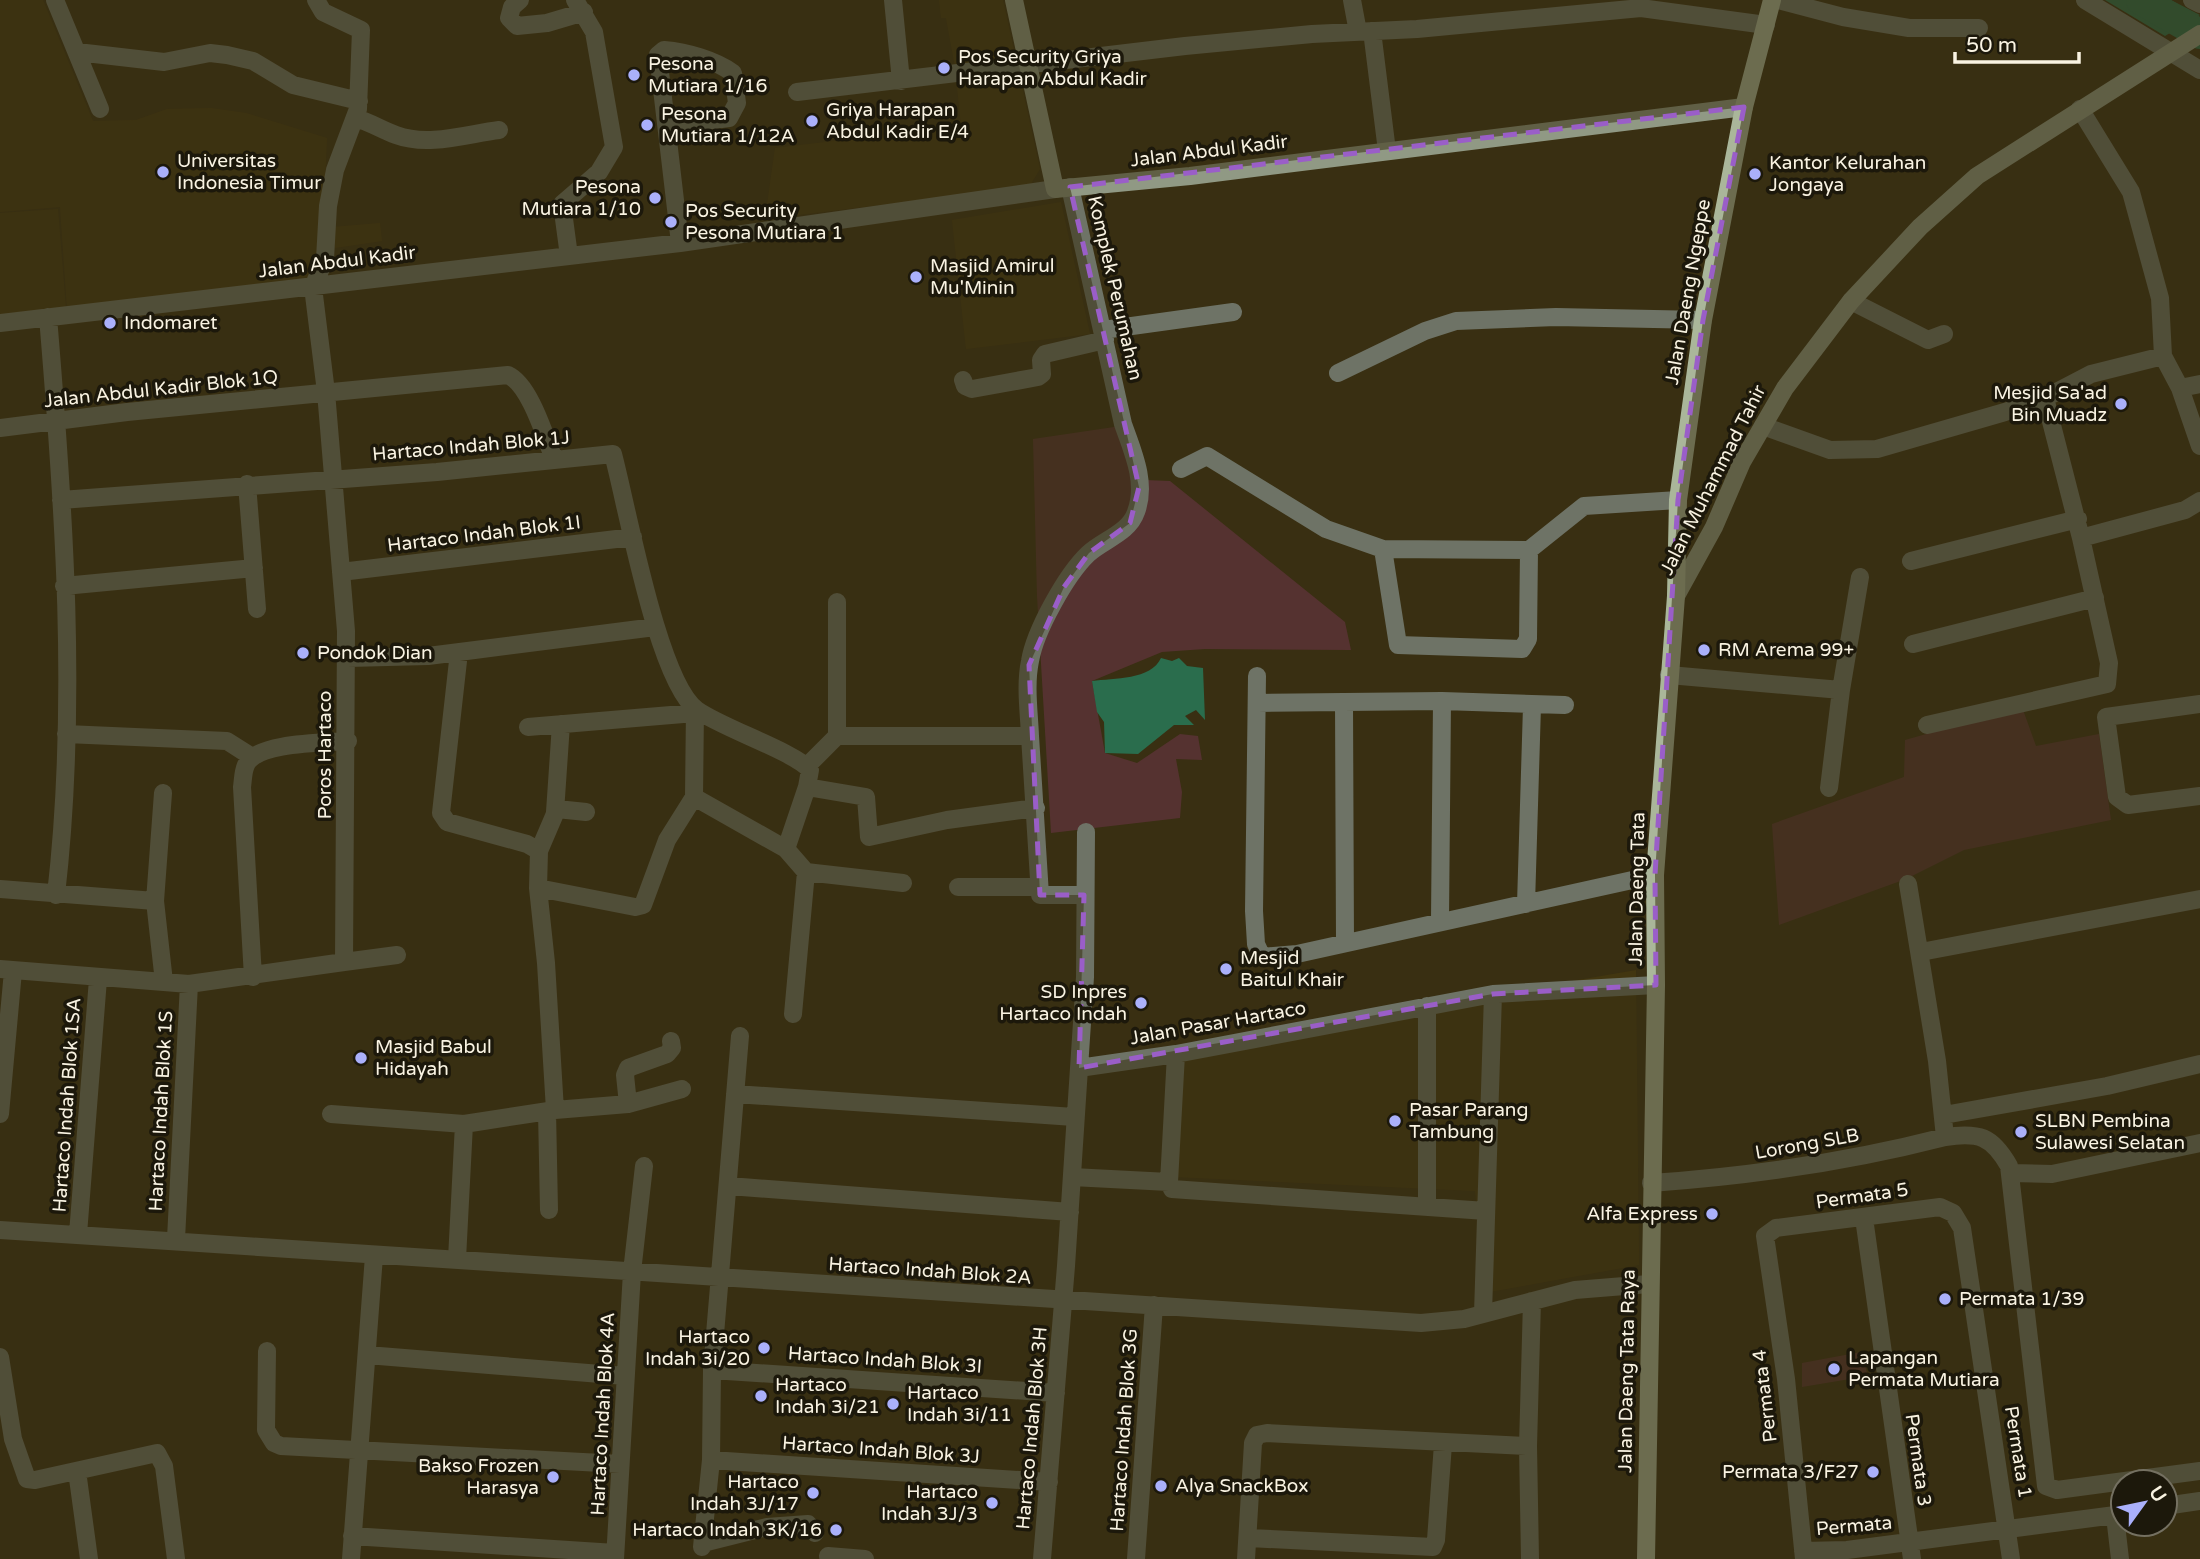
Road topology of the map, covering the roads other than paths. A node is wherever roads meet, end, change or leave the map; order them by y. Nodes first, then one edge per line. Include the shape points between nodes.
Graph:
1 (55, 0) edge
2 (316, 0) edge
3 (520, 0) edge
4 (893, 0) edge
5 (1014, 0) edge
6 (1352, 0) edge
7 (1772, 0) edge
8 (1777, 0) edge
9 (2085, 0) edge
10 (2192, 0) edge
11 (2200, 4) edge
12 (579, 6) edge
13 (1766, 25) junction
14 (1979, 28) dead end
15 (1365, 32) junction
16 (2185, 43) edge
17 (77, 52) junction
18 (1028, 66) junction
19 (2200, 70) edge
20 (901, 81) junction
21 (803, 92) dead end
22 (1744, 107) junction
23 (100, 109) dead end
24 (357, 109) junction
25 (2080, 109) junction
26 (667, 125) junction
27 (499, 130) dead end
28 (1387, 151) junction
29 (1062, 188) junction
30 (680, 243) junction
31 (569, 256) junction
32 (313, 288) junction
33 (1851, 301) junction
34 (1233, 312) dead end
35 (48, 317) junction
36 (1703, 320) junction
37 (0, 323) edge
38 (1944, 334) dead end
39 (1104, 335) junction
40 (2163, 356) junction
41 (1338, 373) dead end
42 (963, 380) dead end
43 (2200, 384) edge
44 (2180, 388) junction
45 (326, 392) junction
46 (2045, 398) junction
47 (57, 421) junction
48 (1763, 426) junction
49 (0, 428) edge
50 (2200, 446) edge
51 (554, 459) junction
52 (1181, 469) dead end
53 (333, 478) junction
54 (247, 484) junction
55 (61, 500) junction
56 (1678, 500) junction
57 (2200, 501) edge
58 (2078, 519) junction
59 (633, 537) junction
60 (2081, 538) junction
61 (1383, 549) junction
62 (1529, 550) junction
63 (1911, 561) dead end
64 (254, 568) junction
65 (341, 572) junction
66 (1860, 577) dead end
67 (64, 586) junction
68 (1676, 596) junction
69 (2095, 598) junction
70 (837, 602) dead end
71 (257, 609) dead end
72 (655, 627) junction
73 (1913, 644) dead end
74 (459, 652) junction
75 (347, 658) junction
76 (1668, 675) junction
77 (1257, 676) dead end
78 (1841, 690) junction
79 (1442, 701) junction
80 (1344, 702) junction
81 (1258, 703) junction
82 (2200, 704) edge
83 (1565, 705) dead end
84 (1532, 706) junction
85 (695, 711) junction
86 (561, 724) junction
87 (1927, 725) dead end
88 (528, 727) dead end
89 (66, 734) junction
90 (837, 736) junction
91 (1030, 736) junction
92 (348, 741) junction
93 (252, 757) junction
94 (807, 766) junction
95 (807, 787) junction
96 (1829, 788) dead end
97 (163, 793) dead end
98 (2200, 796) edge
99 (694, 797) junction
100 (1035, 808) junction
101 (555, 811) junction
102 (586, 812) dead end
103 (1086, 832) dead end
104 (786, 849) junction
105 (539, 851) junction
106 (806, 872) junction
107 (1655, 875) junction
108 (903, 883) dead end
109 (1908, 884) dead end
110 (958, 887) dead end
111 (1039, 887) junction
112 (537, 888) junction
113 (0, 889) edge
114 (56, 895) junction
115 (1085, 895) junction
116 (2200, 899) edge
117 (155, 901) junction
118 (1526, 904) junction
119 (1440, 920) junction
120 (1345, 942) junction
121 (1921, 952) junction
122 (397, 955) dead end
123 (344, 962) junction
124 (7, 970) edge
125 (253, 977) junction
126 (98, 979) junction
127 (164, 982) junction
128 (189, 985) junction
129 (1656, 985) junction
130 (1493, 994) junction
131 (1427, 1006) junction
132 (793, 1014) dead end
133 (740, 1036) dead end
134 (671, 1041) dead end
135 (1176, 1054) junction
136 (2200, 1064) edge
137 (1079, 1065) junction
138 (682, 1089) dead end
139 (735, 1094) junction
140 (628, 1104) junction
141 (551, 1110) junction
142 (0, 1114) edge
143 (331, 1114) dead end
144 (1944, 1115) junction
145 (1074, 1117) junction
146 (464, 1124) junction
147 (1945, 1138) junction
148 (2200, 1143) edge
149 (644, 1166) dead end
150 (2010, 1173) junction
151 (1072, 1177) junction
152 (1169, 1182) junction
153 (1651, 1183) junction
154 (729, 1186) junction
155 (1427, 1207) junction
156 (549, 1210) dead end
157 (1486, 1211) junction
158 (1070, 1212) junction
159 (1864, 1217) junction
160 (1962, 1228) joint
161 (0, 1230) edge
162 (78, 1234) junction
163 (176, 1240) junction
164 (1765, 1242) joint
165 (374, 1256) junction
166 (457, 1259) junction
167 (632, 1272) junction
168 (722, 1278) junction
169 (1649, 1284) junction
170 (1063, 1301) junction
171 (1532, 1301) junction
172 (1154, 1305) junction
173 (1483, 1314) junction
174 (267, 1351) dead end
175 (367, 1355) junction
176 (0, 1357) edge
177 (712, 1370) junction
178 (625, 1376) junction
179 (1056, 1393) junction
180 (6, 1444) edge
181 (1443, 1444) junction
182 (1528, 1446) junction
183 (359, 1448) junction
184 (710, 1460) junction
185 (620, 1464) junction
186 (77, 1471) junction
187 (2200, 1471) edge
188 (1049, 1482) junction
189 (2200, 1501) edge
190 (2179, 1504) edge
191 (2109, 1516) edge
192 (2008, 1528) junction
193 (815, 1533) dead end
194 (352, 1536) junction
195 (1249, 1538) junction
196 (2120, 1538) edge
197 (1910, 1550) edge
198 (1803, 1552) edge
199 (615, 1556) edge
200 (828, 1556) dead end
201 (89, 1559) edge
202 (176, 1559) edge
203 (351, 1559) edge
204 (865, 1559) edge
205 (1042, 1559) edge
206 (1136, 1559) edge
207 (1245, 1559) edge
208 (1530, 1559) edge
209 (1646, 1559) edge
210 (2011, 1559) edge
211 (2120, 1559) edge

1 - 17 street
2 - 24 street via 323,12 361,30
3 - 12 street via 509,18 517,26 547,23
4 - 20 street
5 - 18 main road
6 - 15 street
7 - 13 main road, Jalan Daeng Ngeppe
8 - 14 street via 1909,28
9 - 16 street
10 - 11 street
12 - 31 street via 594,32 614,147 599,172 562,204
13 - 15 street via 1641,8
13 - 22 main road, Jalan Daeng Ngeppe
15 - 18 street via 1185,46
15 - 28 street
16 - 19 street
16 - 25 main road, Jalan Muhammad Tahir
17 - 23 street
17 - 24 street via 164,62 210,53 227,55 253,61 293,85
18 - 20 street
18 - 29 main road
20 - 21 street
22 - 28 main road, Jalan Abdul Kadir
22 - 36 main road, Jalan Daeng Ngeppe
24 - 27 street via 395,135 410,138 449,139
24 - 32 street via 335,170 325,259
25 - 33 main road, Jalan Muhammad Tahir via 1952,197
25 - 40 street via 2131,192 2160,298
26 - 26 street via 657,66 661,52 671,50 707,60 733,73 737,103 729,118
26 - 30 street
28 - 29 main road, Jalan Abdul Kadir via 1190,177
29 - 30 street, Jalan Abdul Kadir
29 - 39 street, Komplek Perumahan
30 - 31 street, Jalan Abdul Kadir
31 - 32 street, Jalan Abdul Kadir
32 - 35 street, Jalan Abdul Kadir
32 - 45 street, Poros Hartaco
33 - 38 street via 1928,340
33 - 48 main road, Jalan Muhammad Tahir via 1785,388
34 - 39 street
35 - 37 street, Jalan Abdul Kadir
35 - 47 street
36 - 41 street via 1556,317 1456,321
36 - 56 main road, Jalan Daeng Ngeppe
39 - 42 street via 1045,354 1038,377 972,389
39 - 91 street, Komplek Perumahan via 1123,424 1135,453 1137,510 1130,523 1084,559 1044,624 1029,665
40 - 44 street
40 - 46 street via 2091,374
43 - 44 street
44 - 50 street
45 - 47 street, Jalan Abdul Kadir Blok 1Q
45 - 51 street, Jalan Abdul Kadir Blok 1Q via 508,375 529,400
45 - 53 street, Poros Hartaco
46 - 48 street via 1906,443 1858,451 1819,447
46 - 58 street
47 - 49 street, Jalan Abdul Kadir Blok 1Q
47 - 55 street
48 - 68 main road, Jalan Muhammad Tahir
51 - 53 street, Hartaco Indah Blok 1J
51 - 59 street, Hartaco Indah Blok 1J via 613,454
52 - 61 street via 1207,456 1326,529
53 - 54 street, Hartaco Indah Blok 1J
53 - 65 street, Poros Hartaco
54 - 55 street, Hartaco Indah Blok 1J
54 - 64 street
55 - 67 street
56 - 62 street via 1584,506
56 - 68 main road, Jalan Daeng Ngeppe
57 - 60 street via 2185,510
58 - 60 street
58 - 63 street
59 - 65 street, Hartaco Indah Blok 1I
59 - 72 street
60 - 69 street
61 - 62 street
61 - 62 street via 1398,645 1522,649 1528,639
64 - 67 street
64 - 71 street
65 - 75 street, Poros Hartaco
66 - 78 street
67 - 89 street
68 - 76 main road, Jalan Daeng Tata
69 - 73 street
69 - 87 street via 2109,663 2107,684
70 - 90 street
72 - 74 street
72 - 85 street via 678,686
74 - 75 street
74 - 105 street via 453,732 441,802 443,818
75 - 92 street, Poros Hartaco
76 - 78 street
76 - 107 main road, Jalan Daeng Tata
77 - 81 street
78 - 96 street
79 - 80 street
79 - 84 street
79 - 119 street
80 - 81 street
80 - 120 street
81 - 120 street via 1256,944 1262,957 1274,958
82 - 98 street via 2106,717 2120,801 2128,805
83 - 84 street
84 - 118 street
85 - 86 street
85 - 94 street
85 - 99 street
86 - 88 street
86 - 101 street
89 - 93 street via 227,741
89 - 114 street via 64,828
90 - 91 street
90 - 94 street
91 - 100 street, Komplek Perumahan
92 - 93 street via 273,748
92 - 123 street, Poros Hartaco
93 - 125 street via 242,787
94 - 95 street
95 - 100 street via 866,797 869,837
95 - 104 street
97 - 117 street
99 - 104 street
99 - 112 street via 667,840 643,905
100 - 111 street, Komplek Perumahan
101 - 102 street
101 - 105 street
103 - 115 street, Hartaco Indah Blok 3H
104 - 106 street
105 - 112 street
106 - 108 street
106 - 132 street
107 - 118 street
107 - 129 main road, Jalan Daeng Tata
109 - 121 street
110 - 111 street
111 - 115 street via 1040,895
112 - 141 street via 547,963
113 - 114 street
114 - 117 street
115 - 137 street, Hartaco Indah Blok 3H
116 - 121 street
117 - 127 street
118 - 119 street
119 - 120 street
121 - 144 street
122 - 123 street
123 - 125 street
124 - 126 street
124 - 142 street
125 - 128 street
126 - 127 street
126 - 162 street, Hartaco Indah Blok 1SA
127 - 128 street
128 - 163 street, Hartaco Indah Blok 1S
129 - 130 street, Jalan Pasar Hartaco
129 - 153 main road, Jalan Daeng Tata
130 - 131 street, Jalan Pasar Hartaco
130 - 157 street
131 - 135 street, Jalan Pasar Hartaco
131 - 155 street
133 - 139 street
134 - 140 street via 667,1054 628,1068
135 - 137 street, Jalan Pasar Hartaco
135 - 152 street
136 - 144 street
137 - 145 street, Hartaco Indah Blok 3H
138 - 140 street
139 - 145 street
139 - 154 street
140 - 141 street
141 - 146 street
141 - 156 street
143 - 146 street
144 - 147 street
145 - 151 street, Hartaco Indah Blok 3H
146 - 166 street
147 - 150 street, Lorong SLB via 1975,1134 1988,1139 2001,1152
147 - 153 street, Lorong SLB via 1806,1167
148 - 150 street via 2052,1174
149 - 167 street, Hartaco Indah Blok 4A
150 - 187 street via 2046,1486 2057,1490
151 - 152 street
151 - 158 street, Hartaco Indah Blok 3H
152 - 155 street via 1174,1189
153 - 169 main road, Jalan Daeng Tata Raya
154 - 158 street
154 - 168 street
155 - 157 street
157 - 173 street
158 - 170 street, Hartaco Indah Blok 3H
159 - 160 street, Permata 5 via 1940,1207 1953,1213
159 - 164 street, Permata 5 via 1776,1228
159 - 197 street, Permata 3
160 - 192 street, Permata 1
161 - 162 street, Hartaco Indah Blok 2A
162 - 163 street, Hartaco Indah Blok 2A
163 - 165 street, Hartaco Indah Blok 2A
164 - 198 street, Permata 4 via 1786,1379
165 - 166 street, Hartaco Indah Blok 2A
165 - 175 street
166 - 167 street, Hartaco Indah Blok 2A
167 - 168 street, Hartaco Indah Blok 2A
167 - 178 street, Hartaco Indah Blok 4A
168 - 170 street, Hartaco Indah Blok 2A
168 - 177 street
169 - 171 street, Hartaco Indah Blok 2A via 1594,1287
169 - 209 main road, Jalan Daeng Tata Raya
170 - 172 street, Hartaco Indah Blok 2A
170 - 179 street, Hartaco Indah Blok 3H
171 - 173 street, Hartaco Indah Blok 2A
171 - 182 street
172 - 173 street, Hartaco Indah Blok 2A via 1421,1323
172 - 206 street, Hartaco Indah Blok 3G
174 - 183 street via 266,1430 274,1443
175 - 178 street
175 - 183 street
176 - 180 street
177 - 179 street, Hartaco Indah Blok 3I
177 - 184 street
178 - 185 street, Hartaco Indah Blok 4A
179 - 188 street, Hartaco Indah Blok 3H
180 - 186 street via 30,1480
181 - 182 street
181 - 195 street via 1433,1547
181 - 195 street via 1257,1436
182 - 208 street
183 - 185 street
183 - 194 street
184 - 188 street, Hartaco Indah Blok 3J
184 - 193 street via 703,1545 787,1523 808,1524
185 - 199 street, Hartaco Indah Blok 4A
186 - 201 street
186 - 202 street via 160,1455
188 - 205 street, Hartaco Indah Blok 3H
189 - 190 street
191 - 192 street, Permata
192 - 197 street, Permata
192 - 210 street, Permata 1
194 - 199 street
194 - 203 street
195 - 207 street
196 - 211 street
197 - 198 street, Permata
200 - 204 street

